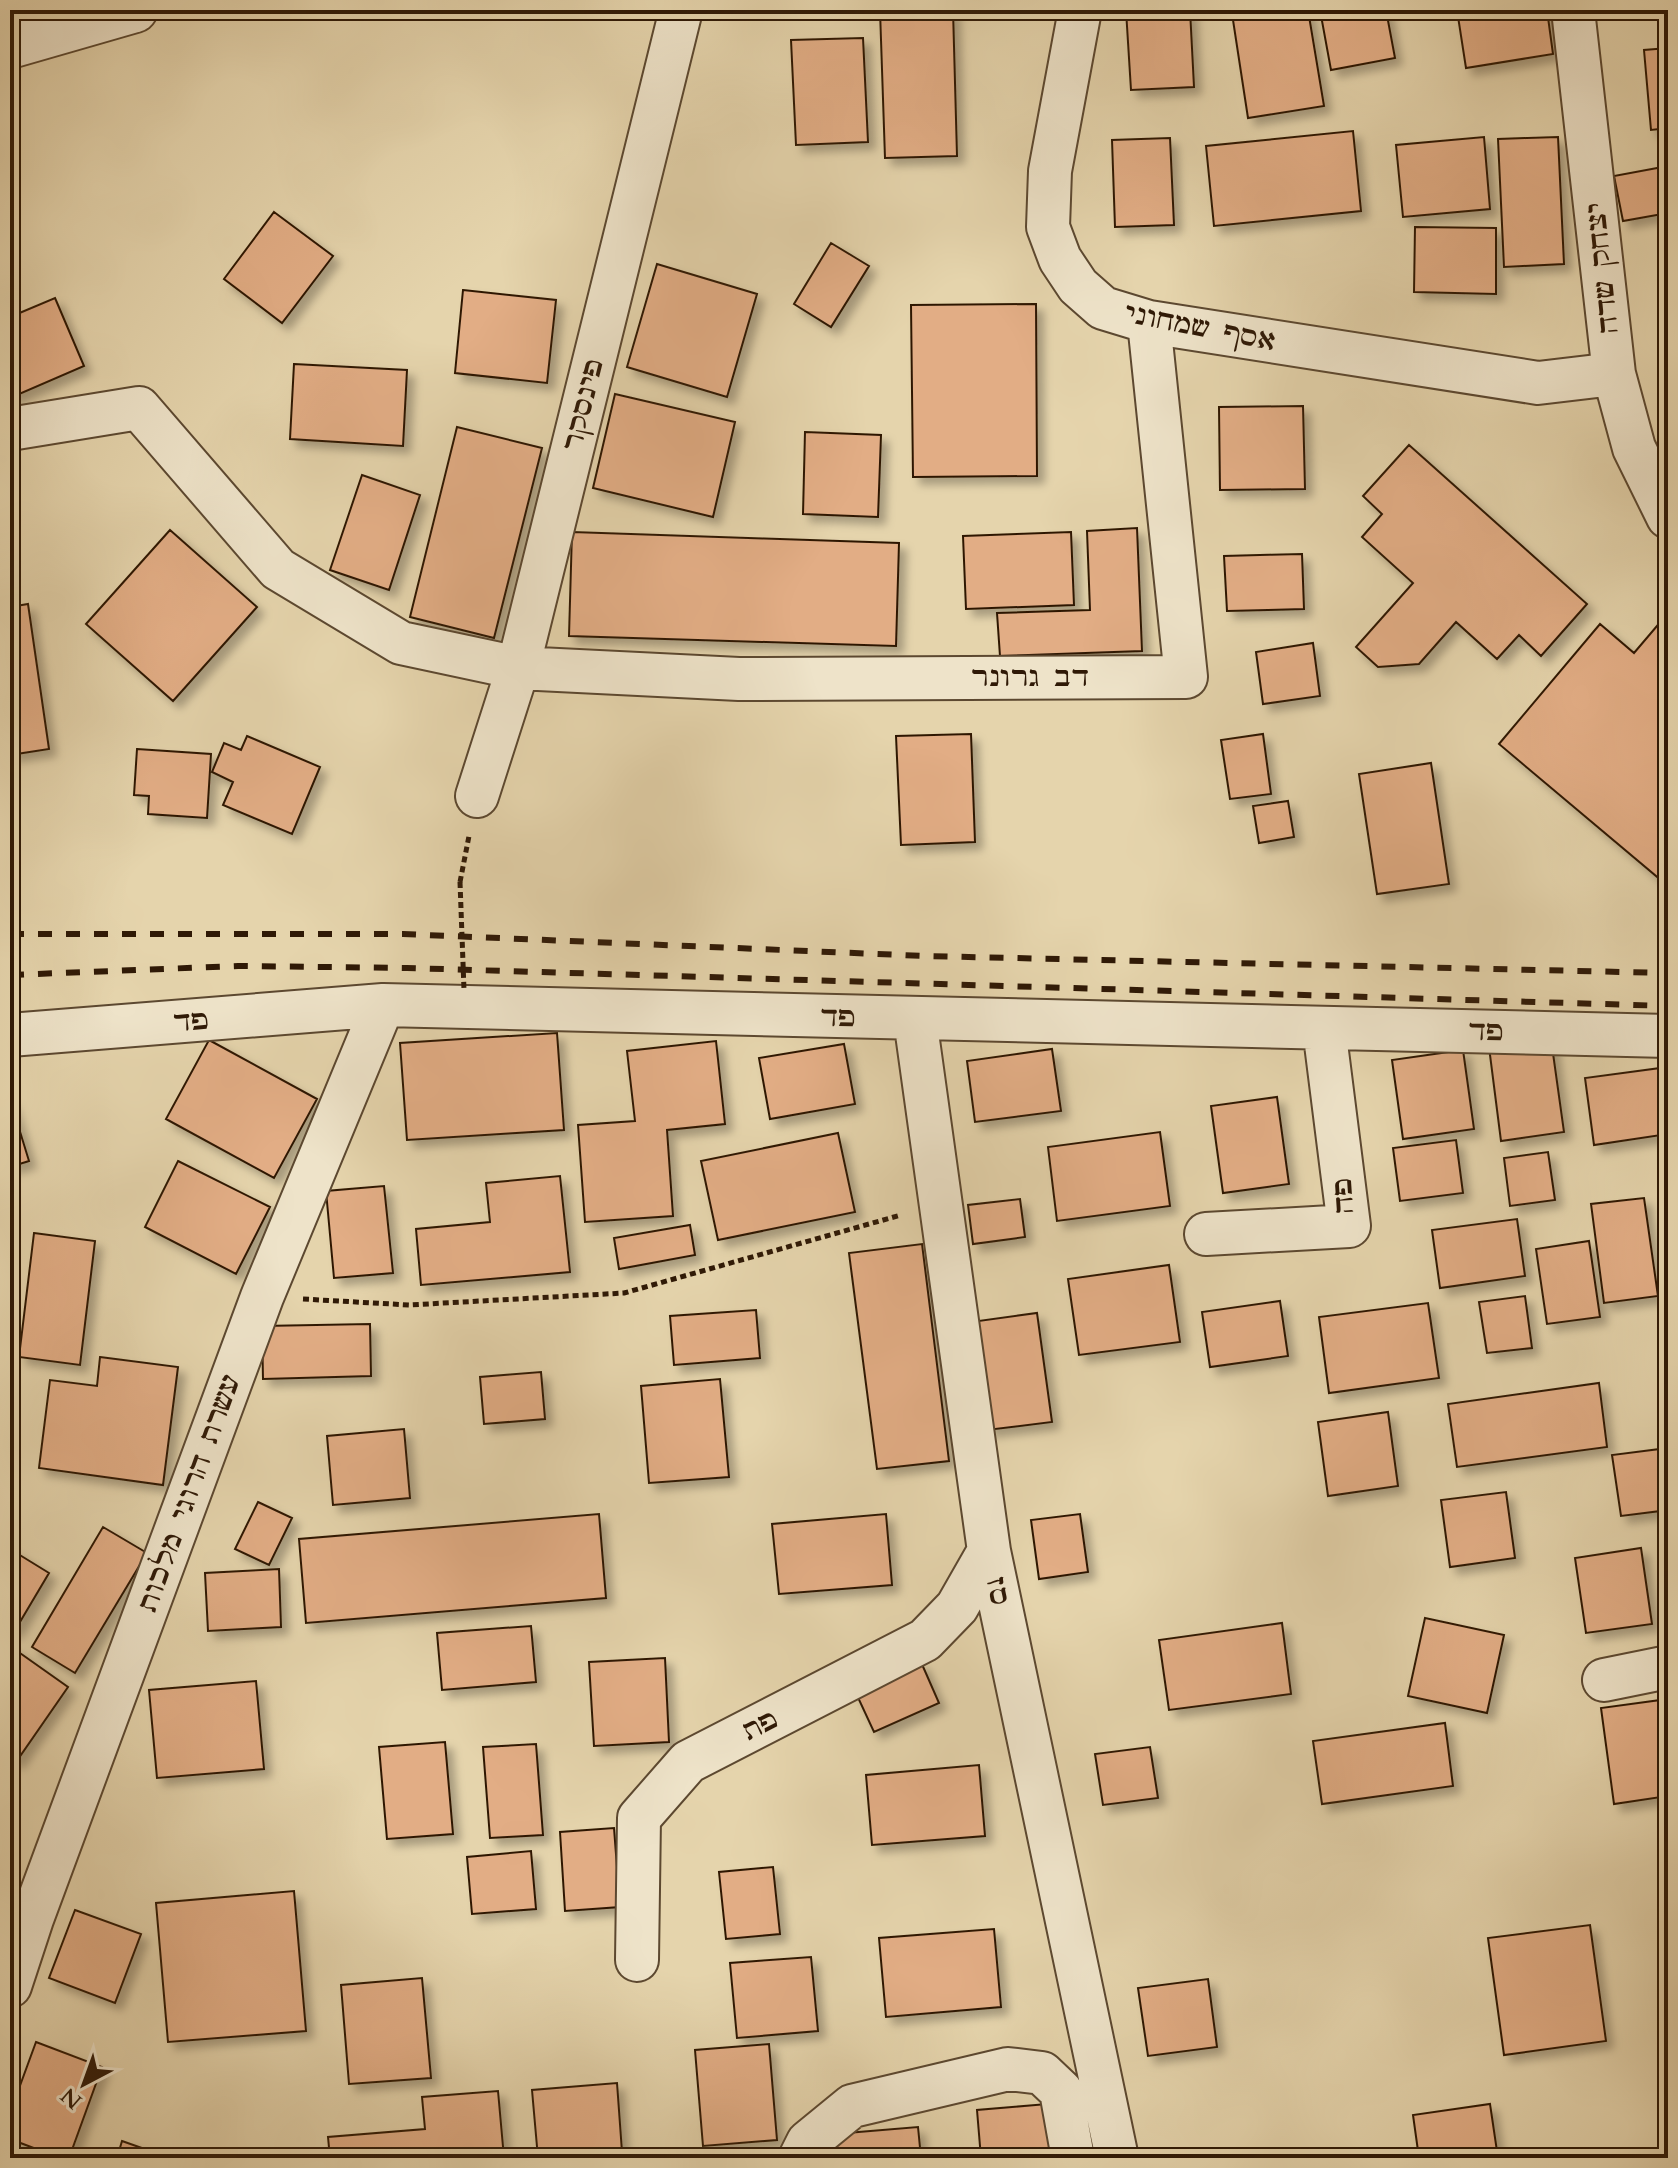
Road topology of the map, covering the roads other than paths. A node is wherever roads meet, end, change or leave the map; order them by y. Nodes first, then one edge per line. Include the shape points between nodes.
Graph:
1 (135, 10) edge
2 (681, 10) edge
3 (1080, 10) edge
4 (1573, 10) edge
5 (10, 46) edge
6 (1149, 322) junction
7 (1614, 374) junction
8 (10, 429) edge
9 (1668, 517) edge
10 (518, 668) junction
11 (477, 796) road end
12 (383, 1005) junction
13 (915, 1019) junction
14 (1324, 1028) junction
15 (10, 1035) edge
16 (1668, 1036) edge
17 (1206, 1234) dead end
18 (989, 1551) junction
19 (1668, 1667) edge
20 (1604, 1680) dead end
21 (637, 1960) dead end
22 (10, 1986) edge
23 (800, 2158) edge
24 (1073, 2158) edge
25 (1117, 2158) edge

1 - 5 street
2 - 10 street, פינסקר
3 - 6 street, אסף שמחוני via 1050,171 1048,227 1078,286 1103,308
4 - 7 street, יצחק שדה
6 - 7 street, אסף שמחוני via 1538,383
6 - 10 street, דב גרונר via 1186,677 739,679
7 - 9 street, יצחק שדה via 1634,448
8 - 10 street via 139,408 278,569 401,643
10 - 11 street, פינסקר
12 - 13 street, פד
12 - 15 street, פד
12 - 22 street, עשרת הרוגי מלכות via 262,1297
13 - 14 street, פד
13 - 18 street, סז
14 - 16 street, פד
14 - 17 street, פה via 1349,1226
18 - 21 street, פת via 957,1607 925,1640 688,1762 639,1818
18 - 25 street, סז
19 - 20 street
23 - 24 street via 808,2142 852,2106 1008,2069 1042,2073 1061,2091

